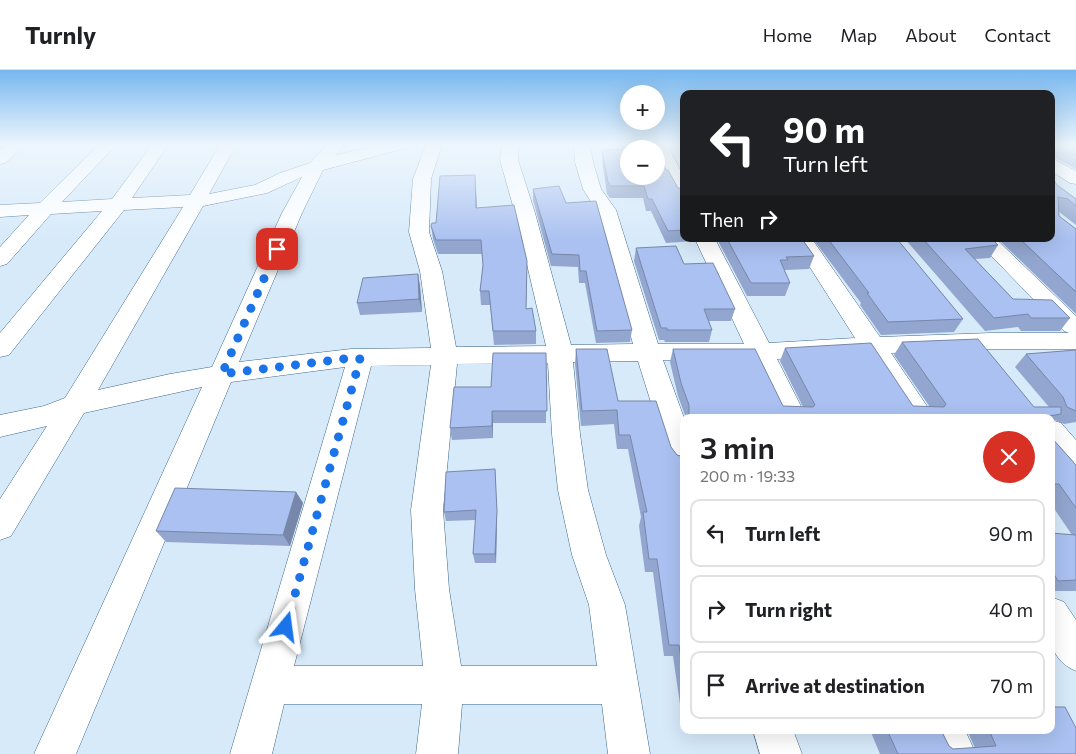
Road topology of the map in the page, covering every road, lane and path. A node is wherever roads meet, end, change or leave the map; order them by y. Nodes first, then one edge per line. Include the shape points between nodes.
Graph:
1 (76, 177) edge
2 (137, 177) edge
3 (210, 177) edge
4 (286, 177) edge
5 (311, 177) edge
6 (423, 177) edge
7 (514, 177) edge
8 (588, 177) edge
9 (1055, 180) edge
10 (1076, 181) edge
11 (196, 201) junction
12 (117, 206) junction
13 (44, 210) junction
14 (0, 211) edge
15 (707, 242) edge
16 (804, 242) edge
17 (988, 242) edge
18 (0, 260) edge
19 (958, 320) edge
20 (1076, 331) edge
21 (1076, 341) edge
22 (976, 342) junction
23 (873, 345) junction
24 (0, 349) edge
25 (648, 352) junction
26 (762, 352) junction
27 (560, 354) junction
28 (445, 357) junction
29 (360, 359) junction
30 (995, 365) edge
31 (222, 374) junction
32 (76, 405) junction
33 (791, 414) edge
34 (918, 414) edge
35 (0, 426) edge
36 (1055, 436) edge
37 (680, 448) edge
38 (1076, 460) edge
39 (0, 526) edge
40 (1055, 620) edge
41 (1076, 652) edge
42 (269, 685) junction
43 (444, 685) junction
44 (619, 685) junction
45 (774, 734) edge
46 (946, 734) edge
47 (54, 754) edge
48 (251, 754) edge
49 (437, 754) edge
50 (629, 754) edge
51 (781, 754) edge
52 (955, 754) edge

1 - 13 street
2 - 12 street
3 - 11 street
4 - 11 street via 260,190
5 - 31 street
6 - 28 street via 419,232 431,271
7 - 27 street via 550,305
8 - 25 street via 592,189 606,210
9 - 10 street
11 - 12 street
11 - 32 street
12 - 13 street
12 - 24 street
13 - 14 street
13 - 18 street
15 - 26 street
16 - 23 street
17 - 20 street
19 - 22 street
21 - 22 street
22 - 23 street
22 - 30 street
23 - 26 street
23 - 34 street
25 - 26 street
25 - 27 street
25 - 37 street
26 - 33 street
27 - 28 street
27 - 44 street via 573,490 589,555 607,605
28 - 29 street
28 - 43 street via 427,510 432,589
29 - 31 street
29 - 42 street
31 - 32 street
31 - 47 street
32 - 35 street via 48,416
32 - 39 street
36 - 38 street
40 - 41 street
42 - 43 street
42 - 48 street
43 - 44 street
43 - 49 street
44 - 50 street
45 - 51 street
46 - 52 street

